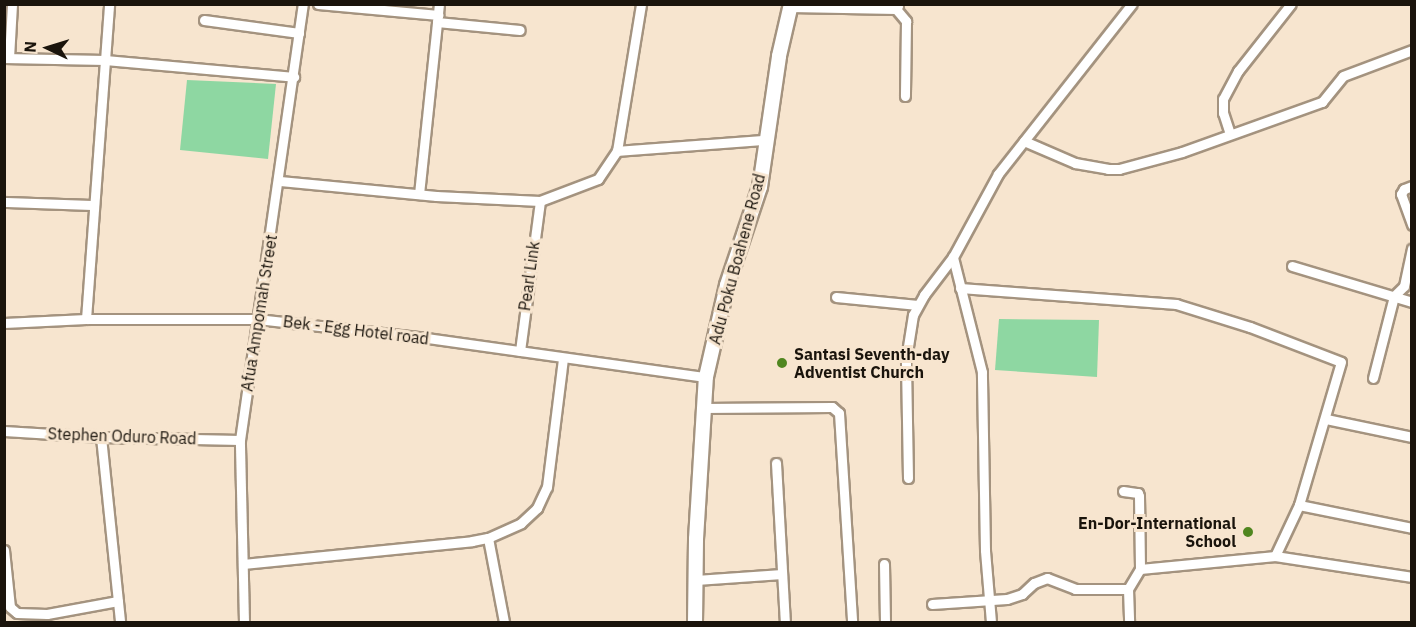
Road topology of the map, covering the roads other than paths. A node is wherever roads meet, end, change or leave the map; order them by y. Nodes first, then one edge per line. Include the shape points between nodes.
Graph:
1 (12, 4) edge
2 (109, 4) edge
3 (303, 4) edge
4 (318, 4) edge
5 (439, 4) edge
6 (641, 4) edge
7 (1132, 4) edge
8 (1291, 4) edge
9 (790, 6) edge
10 (898, 7) edge
11 (438, 18) junction
12 (204, 20) dead end
13 (520, 30) dead end
14 (299, 33) junction
15 (1412, 50) edge
16 (7, 58) edge
17 (105, 60) junction
18 (294, 77) junction
19 (905, 96) dead end
20 (1230, 134) junction
21 (765, 140) junction
22 (1024, 141) junction
23 (617, 152) junction
24 (280, 181) junction
25 (1412, 186) edge
26 (419, 194) junction
27 (540, 201) junction
28 (4, 202) edge
29 (94, 205) junction
30 (1412, 225) edge
31 (1412, 249) edge
32 (953, 256) junction
33 (1292, 266) dead end
34 (960, 288) junction
35 (1394, 296) junction
36 (836, 297) dead end
37 (1412, 302) edge
38 (918, 304) junction
39 (86, 319) junction
40 (257, 319) junction
41 (4, 323) edge
42 (520, 351) junction
43 (563, 358) junction
44 (706, 377) junction
45 (1373, 378) dead end
46 (702, 408) junction
47 (1326, 419) junction
48 (4, 431) edge
49 (101, 437) junction
50 (1412, 437) edge
51 (240, 440) junction
52 (776, 463) dead end
53 (908, 478) dead end
54 (1123, 491) dead end
55 (1299, 505) junction
56 (1412, 528) edge
57 (488, 538) junction
58 (4, 550) edge
59 (1275, 556) junction
60 (243, 564) junction
61 (884, 564) dead end
62 (1140, 569) junction
63 (782, 574) junction
64 (1412, 577) edge
65 (696, 580) junction
66 (1128, 589) junction
67 (118, 601) junction
68 (990, 601) junction
69 (932, 604) dead end
70 (120, 622) edge
71 (244, 622) edge
72 (504, 622) edge
73 (695, 622) edge
74 (785, 622) edge
75 (852, 622) edge
76 (885, 622) edge
77 (992, 622) edge
78 (1129, 622) edge

1 - 16 street
2 - 17 street
3 - 14 street, Afua Ampomah Street
4 - 11 street
5 - 11 street
6 - 23 street
7 - 22 street
8 - 20 street via 1238,71 1224,99 1223,113
9 - 10 street
9 - 21 street, Adu Poku Boahene Road
10 - 19 street via 906,21
11 - 13 street
11 - 26 street
12 - 14 street
14 - 18 street, Afua Ampomah Street
15 - 20 street via 1342,76 1322,102
16 - 17 street
17 - 18 street
17 - 29 street
18 - 24 street, Afua Ampomah Street
20 - 22 street via 1182,152 1108,169 1075,163
21 - 23 street
21 - 44 street, Adu Poku Boahene Road via 759,187 727,285
22 - 32 street via 999,174
23 - 27 street via 598,179
24 - 26 street
24 - 40 street, Afua Ampomah Street
25 - 30 street via 1401,194
26 - 27 street
27 - 42 street, Pearl Link
28 - 29 street
29 - 39 street
31 - 35 street via 1404,286
32 - 34 street
32 - 38 street
33 - 35 street
34 - 47 street via 1176,304 1250,327 1341,362
34 - 68 street via 982,372 985,550
35 - 37 street
35 - 45 street
36 - 38 street
38 - 53 street via 906,359
39 - 40 street, Bek - Egg Hotel road
39 - 41 street, Bek - Egg Hotel road
40 - 42 street, Bek - Egg Hotel road
40 - 51 street, Afua Ampomah Street
42 - 43 street, Bek - Egg Hotel road
43 - 44 street, Bek - Egg Hotel road
43 - 57 street via 547,487 537,508 521,523
44 - 46 street, Adu Poku Boahene Road
46 - 65 street, Adu Poku Boahene Road
46 - 75 street via 832,407 840,413
47 - 50 street
47 - 55 street
48 - 49 street, Stephen Oduro Road
49 - 51 street, Stephen Oduro Road
49 - 67 street
51 - 60 street, Afua Ampomah Street
52 - 63 street
54 - 62 street via 1139,496
55 - 56 street
55 - 59 street
57 - 60 street
57 - 72 street
58 - 67 street via 10,608 17,613 47,614
59 - 62 street
59 - 64 street
60 - 71 street, Afua Ampomah Street
61 - 76 street
62 - 66 street
63 - 65 street
63 - 74 street
65 - 73 street, Adu Poku Boahene Road
66 - 68 street via 1075,589 1047,578 1022,594
66 - 78 street
67 - 70 street
68 - 69 street
68 - 77 street

